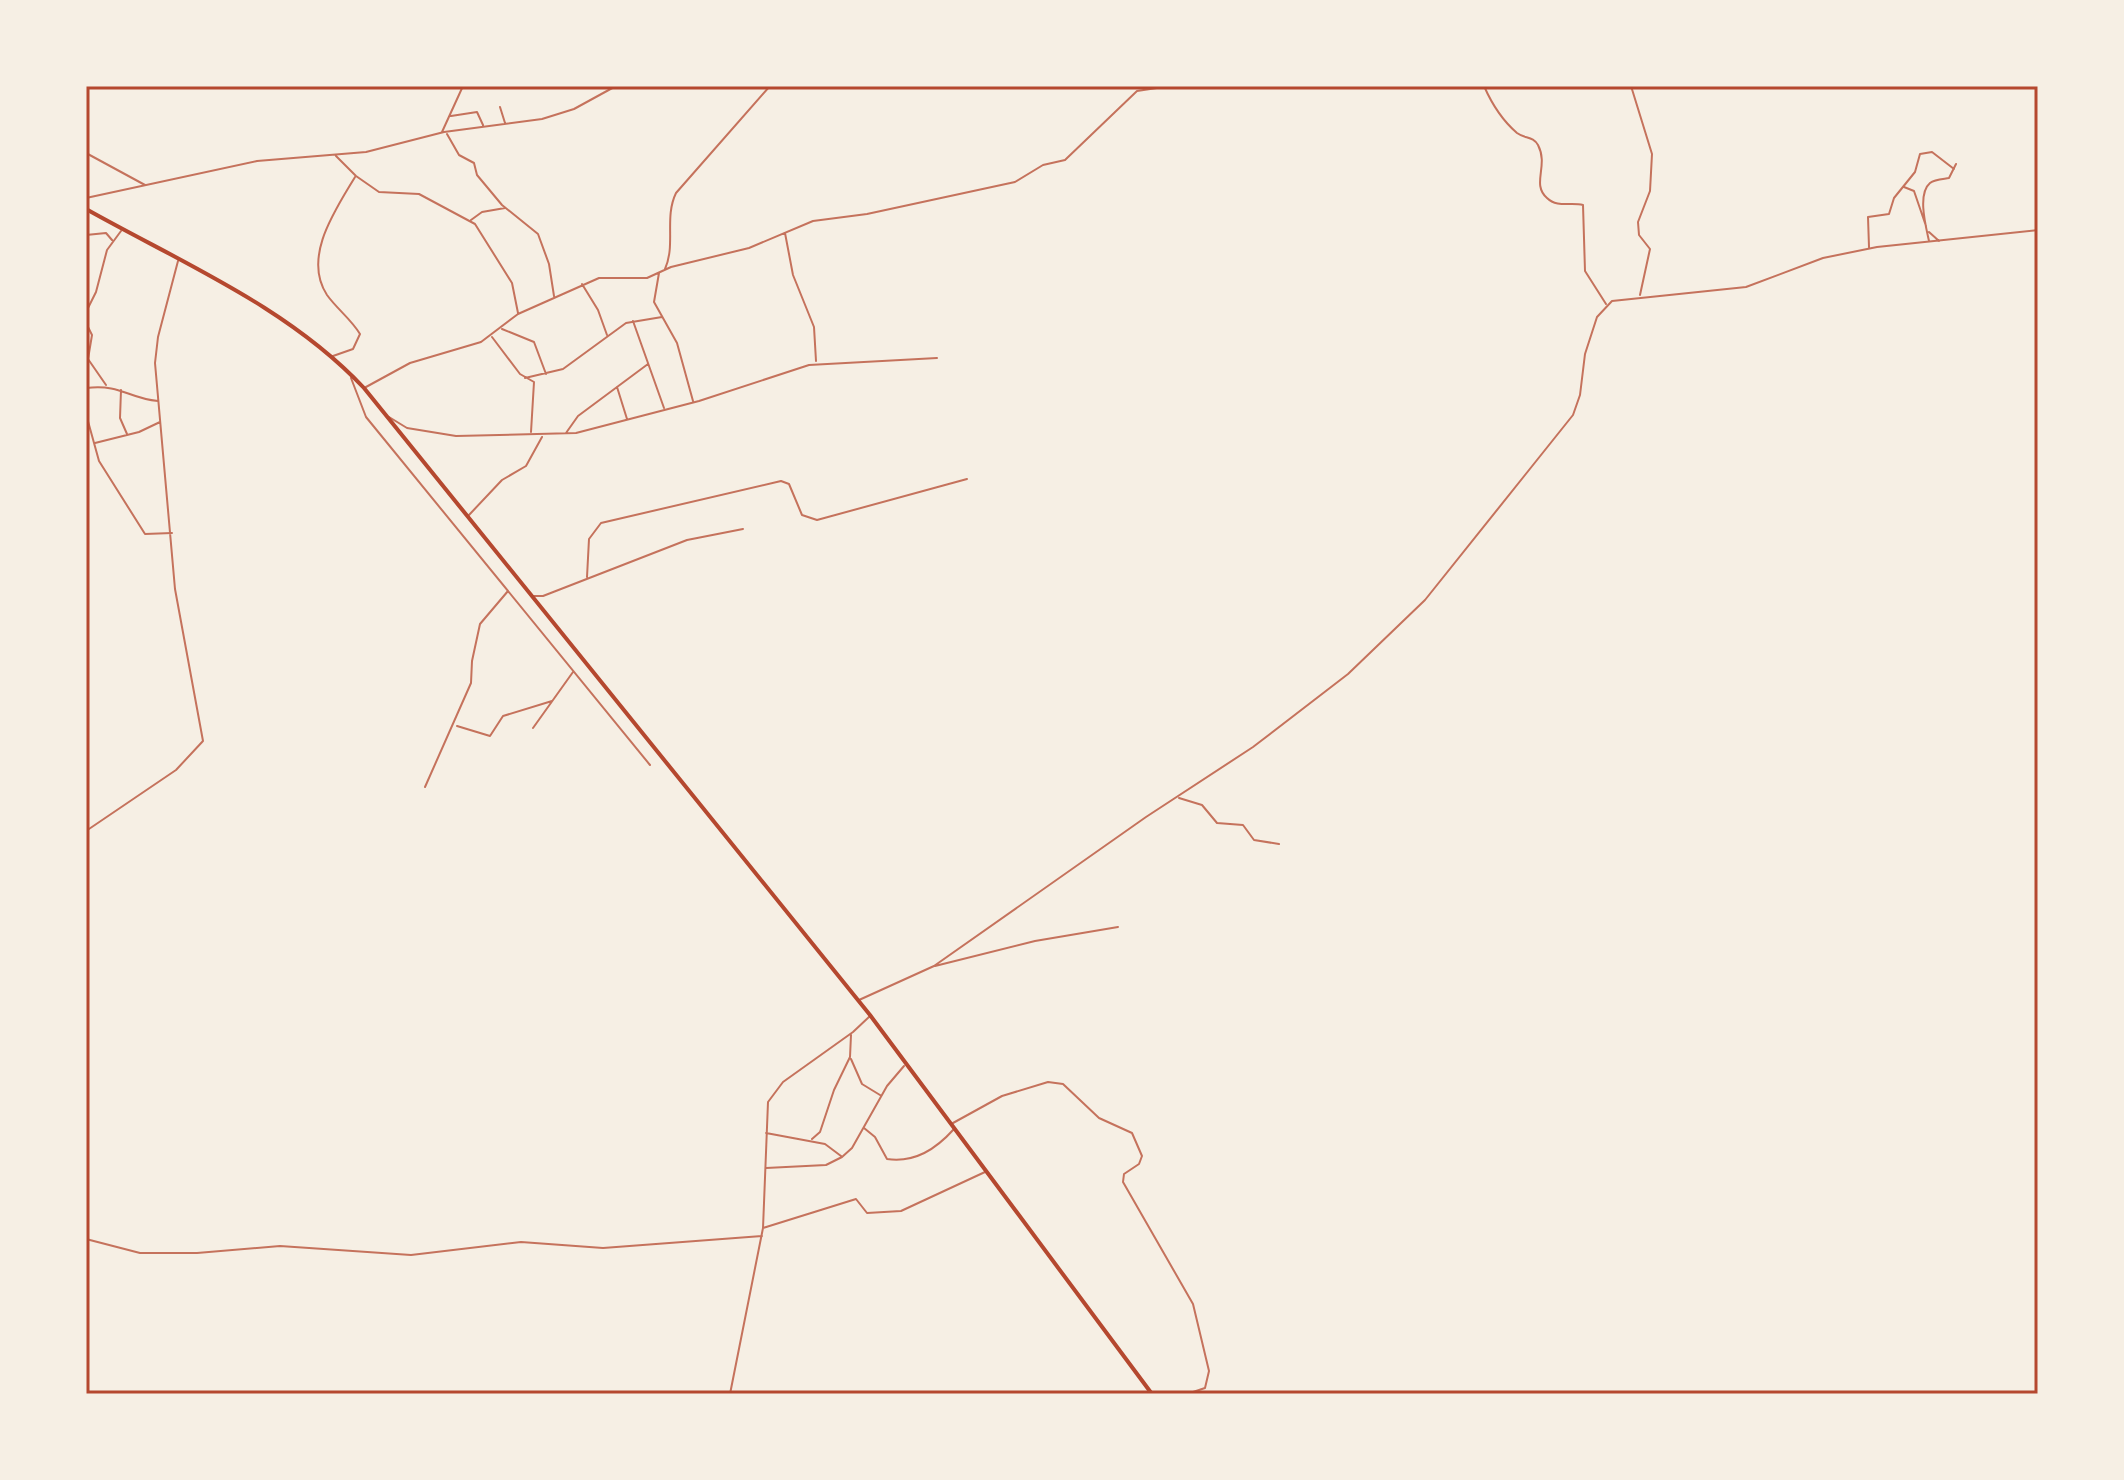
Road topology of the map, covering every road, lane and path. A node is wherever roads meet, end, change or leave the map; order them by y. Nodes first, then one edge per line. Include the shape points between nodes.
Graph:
1 (463, 86) edge
2 (616, 86) edge
3 (770, 86) edge
4 (1170, 86) edge
5 (1484, 86) edge
6 (1631, 86) edge
7 (500, 107) dead end
8 (450, 116) junction
9 (506, 123) junction
10 (483, 127) junction
11 (446, 132) junction
12 (441, 133) junction
13 (86, 153) edge
14 (336, 156) junction
15 (1956, 164) dead end
16 (1954, 169) junction
17 (356, 176) junction
18 (146, 185) junction
19 (1902, 187) junction
20 (86, 198) edge
21 (505, 208) junction
22 (86, 211) edge
23 (470, 220) junction
24 (123, 229) junction
25 (1927, 229) junction
26 (2038, 230) edge
27 (785, 232) junction
28 (86, 235) edge
29 (112, 240) junction
30 (1940, 242) junction
31 (1930, 243) junction
32 (1869, 248) junction
33 (86, 250) edge
34 (178, 260) junction
35 (86, 262) edge
36 (664, 270) junction
37 (660, 272) junction
38 (582, 284) junction
39 (1640, 296) junction
40 (554, 297) junction
41 (1606, 305) junction
42 (86, 312) edge
43 (518, 314) junction
44 (662, 317) junction
45 (633, 321) junction
46 (86, 323) edge
47 (499, 329) junction
48 (491, 336) junction
49 (608, 336) junction
50 (86, 343) edge
51 (91, 346) junction
52 (332, 356) junction
53 (937, 358) dead end
54 (816, 363) junction
55 (648, 364) junction
56 (347, 370) junction
57 (545, 375) junction
58 (525, 378) junction
59 (107, 386) junction
60 (617, 387) junction
61 (86, 388) edge
62 (122, 388) junction
63 (364, 388) junction
64 (159, 401) junction
65 (693, 402) junction
66 (664, 409) junction
67 (86, 414) edge
68 (388, 416) junction
69 (627, 420) junction
70 (161, 421) junction
71 (531, 434) junction
72 (566, 434) junction
73 (128, 435) junction
74 (543, 435) junction
75 (95, 443) junction
76 (967, 479) dead end
77 (468, 514) junction
78 (743, 529) dead end
79 (172, 533) junction
80 (587, 577) junction
81 (508, 591) junction
82 (532, 596) junction
83 (574, 671) junction
84 (552, 701) junction
85 (455, 725) junction
86 (533, 728) dead end
87 (650, 765) dead end
88 (425, 787) dead end
89 (1177, 797) junction
90 (86, 831) edge
91 (1279, 844) dead end
92 (1118, 927) dead end
93 (934, 966) junction
94 (858, 1001) junction
95 (870, 1015) junction
96 (851, 1034) junction
97 (850, 1057) junction
98 (906, 1063) junction
99 (881, 1095) junction
100 (953, 1126) junction
101 (864, 1128) junction
102 (765, 1133) junction
103 (812, 1139) junction
104 (842, 1157) junction
105 (765, 1168) junction
106 (986, 1171) junction
107 (763, 1228) junction
108 (762, 1236) junction
109 (86, 1239) edge
110 (1205, 1388) junction
111 (730, 1394) edge
112 (1152, 1394) edge
113 (1187, 1394) edge
114 (1210, 1394) edge

1 - 8 street
2 - 9 street via 574,109
3 - 36 street via 676,193 669,215 671,254
4 - 27 street via 1137,91 1065,160 1043,165 1015,182 813,221
5 - 41 street via 1516,132 1538,144 1544,161 1539,184 1543,194 1554,203 1584,206 1585,271
6 - 39 street via 1652,154 1650,191 1638,222 1639,235 1650,249
7 - 9 street
8 - 10 street via 479,113
8 - 12 street
9 - 10 street
10 - 11 street
11 - 12 street
11 - 21 street via 452,147 473,161 477,175
12 - 14 street
13 - 18 street
14 - 17 street
14 - 18 street via 257,161
15 - 16 street
16 - 19 street via 1936,154 1925,153
16 - 25 street via 1949,178 1927,187
17 - 23 street via 379,192 419,194
17 - 52 street via 333,215 318,264 326,293 360,334 353,349
18 - 20 street
19 - 25 street via 1914,191
19 - 32 street via 1889,214 1868,217
21 - 23 street
21 - 40 street via 538,234
22 - 24 highway
23 - 43 street via 499,257 512,283
24 - 29 street
24 - 34 highway
25 - 30 street
25 - 31 street
26 - 30 street
27 - 36 street via 736,252
27 - 54 street via 793,275 814,327
28 - 29 street via 106,233
29 - 42 street
30 - 31 street
31 - 32 street
32 - 39 street via 1746,287
33 - 35 street
34 - 52 highway via 229,286
34 - 64 street via 158,337
36 - 37 street
37 - 38 street via 641,279 607,276
37 - 44 street via 654,302
38 - 40 street
38 - 49 street
39 - 41 street
40 - 43 street
41 - 89 street via 1585,354 1573,415 1425,600 1394,634 1302,712
43 - 47 street
44 - 45 street
44 - 65 street via 677,343
45 - 49 street
45 - 55 street
46 - 51 street
47 - 48 street
47 - 57 street via 534,342
48 - 58 street
48 - 63 street via 466,349 410,363
49 - 57 street via 563,369
50 - 51 street
51 - 59 street via 88,359
52 - 56 highway
53 - 54 street
54 - 65 street
55 - 60 street
55 - 66 street
56 - 63 highway
56 - 81 street via 366,417
57 - 58 street
58 - 71 street via 534,382
59 - 61 street
59 - 62 street
60 - 69 street
60 - 72 street via 578,416
62 - 64 street
62 - 73 street via 120,418
63 - 68 highway
64 - 70 street
65 - 66 street
66 - 69 street
67 - 75 street
68 - 71 street via 428,433
68 - 77 highway
69 - 72 street
70 - 73 street
70 - 79 street
71 - 74 street
72 - 74 street
73 - 75 street
74 - 77 street via 526,466 502,480
75 - 79 street via 99,461 145,534
76 - 80 street via 817,520 802,515 789,484 781,481 601,523 591,531
77 - 82 highway
78 - 80 street via 687,540
79 - 90 street via 175,589 203,741 176,770
80 - 82 street
81 - 83 street
81 - 85 street via 480,624 471,683
82 - 94 highway
83 - 84 street
83 - 87 street
84 - 85 street via 503,716 490,736
84 - 86 street
85 - 88 street
89 - 91 street via 1202,805 1217,823 1243,825 1254,840
89 - 93 street
92 - 93 street
93 - 94 street
94 - 95 highway
95 - 96 street
95 - 98 highway
96 - 97 street
96 - 102 street via 777,1088 768,1102
97 - 99 street via 862,1084
97 - 103 street via 820,1132
98 - 99 street
98 - 100 highway
99 - 101 street
100 - 101 street via 923,1155 889,1160
100 - 106 highway
100 - 110 street via 1002,1096 1048,1082 1063,1084 1099,1118 1132,1133 1142,1156 1123,1182 1193,1304 1209,1371
101 - 104 street
102 - 103 street
102 - 105 street
103 - 104 street
104 - 105 street via 826,1165
105 - 107 street
106 - 107 street via 901,1211 867,1213 856,1199
106 - 112 highway
107 - 108 street
108 - 109 street via 603,1248 521,1242 411,1255 280,1246 140,1253
108 - 111 street
110 - 113 street
110 - 114 street

